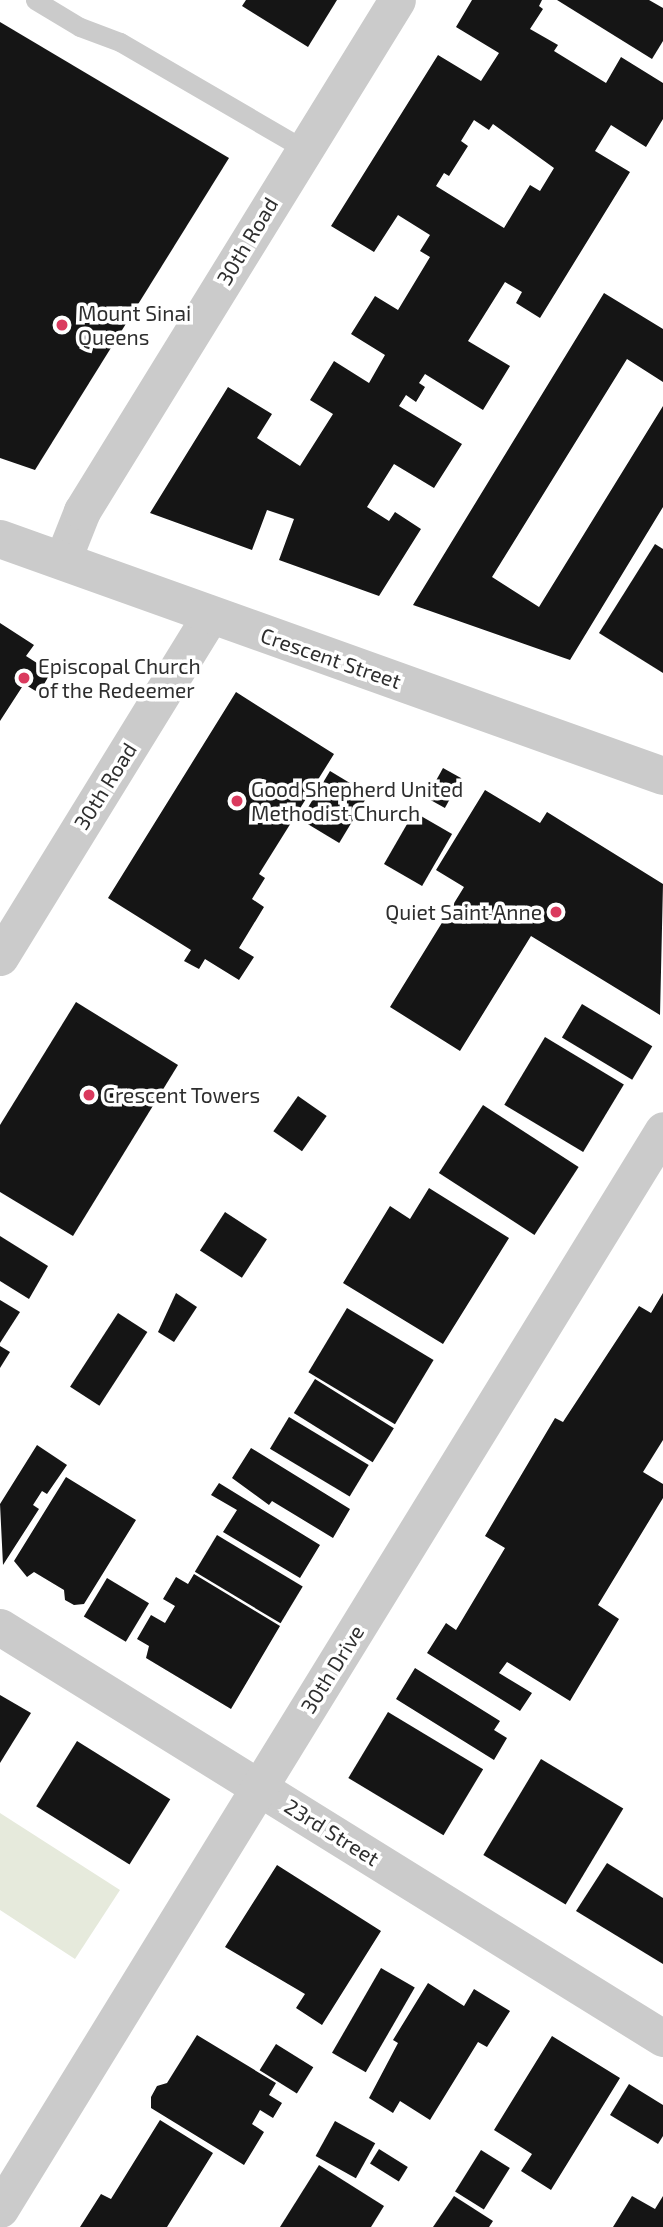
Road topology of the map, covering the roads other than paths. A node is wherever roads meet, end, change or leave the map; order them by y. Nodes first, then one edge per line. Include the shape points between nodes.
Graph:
1 (34, 0) edge
2 (397, 0) edge
3 (304, 149) junction
4 (0, 539) edge
5 (63, 559) junction
6 (210, 615) junction
7 (663, 776) edge
8 (0, 957) edge
9 (663, 1130) edge
10 (0, 1627) edge
11 (259, 1787) junction
12 (663, 2038) edge
13 (0, 2209) edge

1 - 3 lane via 80,27 120,42
2 - 3 street, 30th Road
3 - 5 street, 30th Road via 82,511
4 - 5 street, Crescent Street
5 - 6 street, Crescent Street
6 - 7 street, Crescent Street
6 - 8 street, 30th Road
9 - 11 street, 30th Drive
10 - 11 street, 23rd Street
11 - 12 street, 23rd Street
11 - 13 street, 30th Drive

